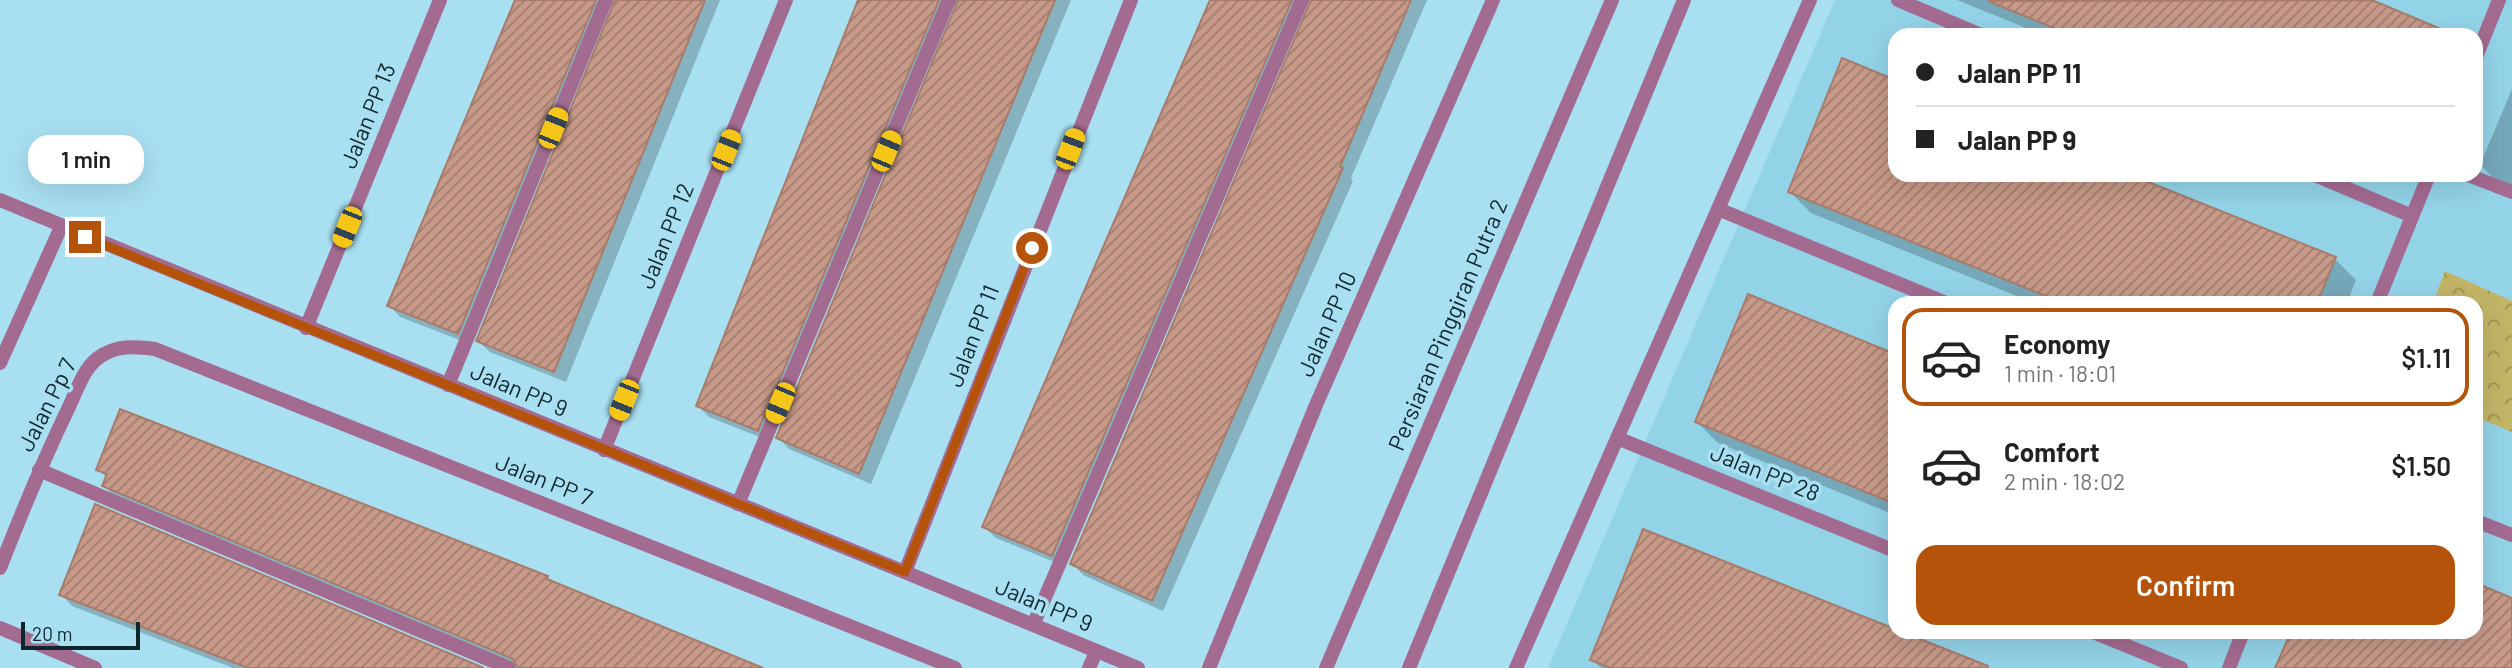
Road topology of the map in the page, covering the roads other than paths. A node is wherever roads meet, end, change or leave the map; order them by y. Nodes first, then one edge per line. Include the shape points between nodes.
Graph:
1 (440, 0) edge
2 (606, 0) edge
3 (786, 0) edge
4 (949, 0) edge
5 (1131, 0) edge
6 (1302, 0) edge
7 (1493, 0) edge
8 (1612, 0) edge
9 (1684, 0) edge
10 (1810, 0) edge
11 (1898, 0) edge
12 (2499, 0) edge
13 (1964, 28) edge
14 (2483, 40) edge
15 (2483, 181) edge
16 (2332, 182) edge
17 (2425, 182) edge
18 (2512, 192) edge
19 (0, 200) edge
20 (1718, 209) junction
21 (2412, 216) junction
22 (61, 227) junction
23 (1929, 296) edge
24 (2379, 296) edge
25 (306, 328) junction
26 (114, 349) joint
27 (0, 363) edge
28 (448, 385) junction
29 (1617, 438) junction
30 (604, 450) junction
31 (39, 470) junction
32 (737, 504) junction
33 (2483, 524) edge
34 (2512, 535) edge
35 (1888, 548) edge
36 (0, 568) edge
37 (905, 572) junction
38 (1034, 623) junction
39 (0, 628) edge
40 (2110, 639) edge
41 (2240, 639) edge
42 (1096, 652) junction
43 (95, 668) edge
44 (509, 668) edge
45 (955, 668) edge
46 (1089, 668) edge
47 (1138, 668) edge
48 (1209, 668) edge
49 (1326, 668) edge
50 (1409, 668) edge
51 (1516, 668) edge
52 (2181, 668) edge
53 (2229, 668) edge

1 - 25 street, Jalan PP 13
2 - 28 street
3 - 30 street, Jalan PP 12
4 - 32 street
5 - 37 street, Jalan PP 11
6 - 38 street
7 - 48 street, Jalan PP 10 via 1316,405
8 - 49 street, Persiaran Pinggiran Putra 2
9 - 50 street
10 - 20 street
11 - 13 street
12 - 14 street
15 - 18 street
16 - 21 street
17 - 21 street
19 - 22 street, Jalan PP 9
20 - 23 street
20 - 29 street
21 - 24 street
22 - 25 street, Jalan PP 9
22 - 27 street
25 - 28 street, Jalan PP 9
26 - 31 street, Jalan Pp 7 via 96,358 84,375
26 - 45 street, Jalan PP 7 via 155,349
28 - 30 street, Jalan PP 9
29 - 35 street, Jalan PP 28
29 - 51 street
30 - 32 street, Jalan PP 9
31 - 36 street, Jalan Pp 7
31 - 44 street
32 - 37 street, Jalan PP 9
33 - 34 street
37 - 38 street, Jalan PP 9
38 - 42 street, Jalan PP 9
39 - 43 street
40 - 52 street
41 - 53 street
42 - 46 street
42 - 47 street, Jalan PP 9

